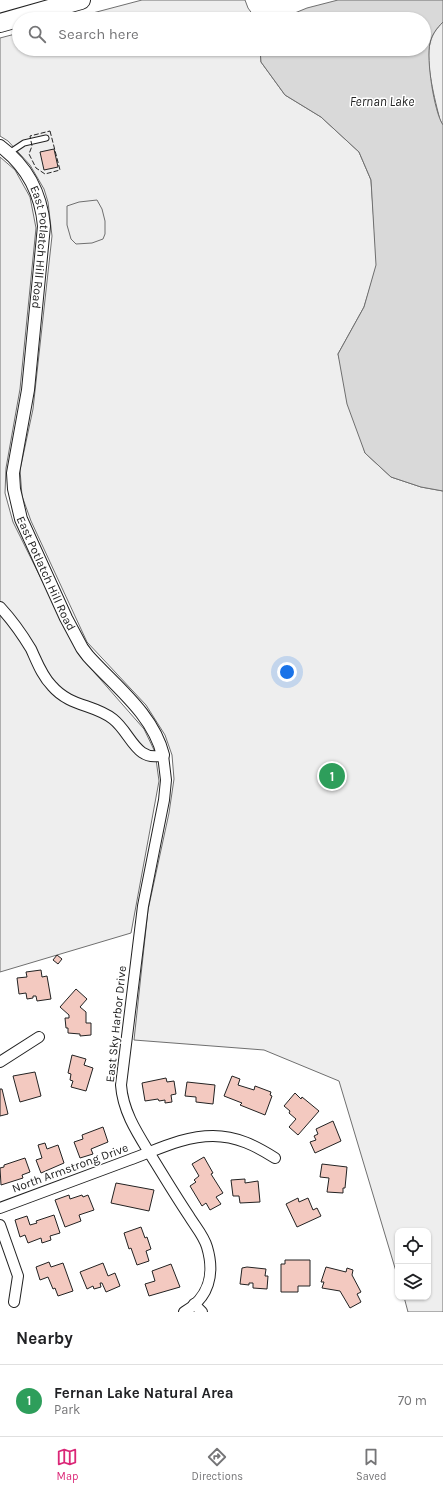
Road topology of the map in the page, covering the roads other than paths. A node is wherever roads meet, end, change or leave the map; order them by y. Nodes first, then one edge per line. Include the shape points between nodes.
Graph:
1 (81, 0) edge
2 (40, 12) edge
3 (12, 20) edge
4 (0, 24) edge
5 (46, 138) dead end
6 (5, 150) edge
7 (0, 607) edge
8 (164, 755) junction
9 (39, 1037) dead end
10 (0, 1062) edge
11 (149, 1153) junction
12 (275, 1158) dead end
13 (0, 1208) edge
14 (0, 1225) edge
15 (14, 1302) dead end
16 (194, 1304) junction
17 (184, 1312) edge
18 (202, 1312) edge

1 - 2 highway
3 - 4 highway
5 - 6 lane
6 - 8 street, East Potlatch Hill Road via 20,163 35,186 44,226 29,382 13,472 16,504 26,531 82,648 145,718 159,740
7 - 8 street via 23,636 47,680 60,694 68,700 113,719 146,755 154,758
8 - 11 street, East Sky Harbor Drive via 164,800 143,906 122,1085 128,1116
9 - 10 street
11 - 12 street, North Armstrong Drive via 175,1142 213,1136 253,1144
11 - 13 street, North Armstrong Drive
11 - 16 street, East Sky Harbor Drive via 207,1245 210,1280 204,1293
14 - 15 street via 18,1276
16 - 17 street, East Sky Harbor Drive
16 - 18 street

